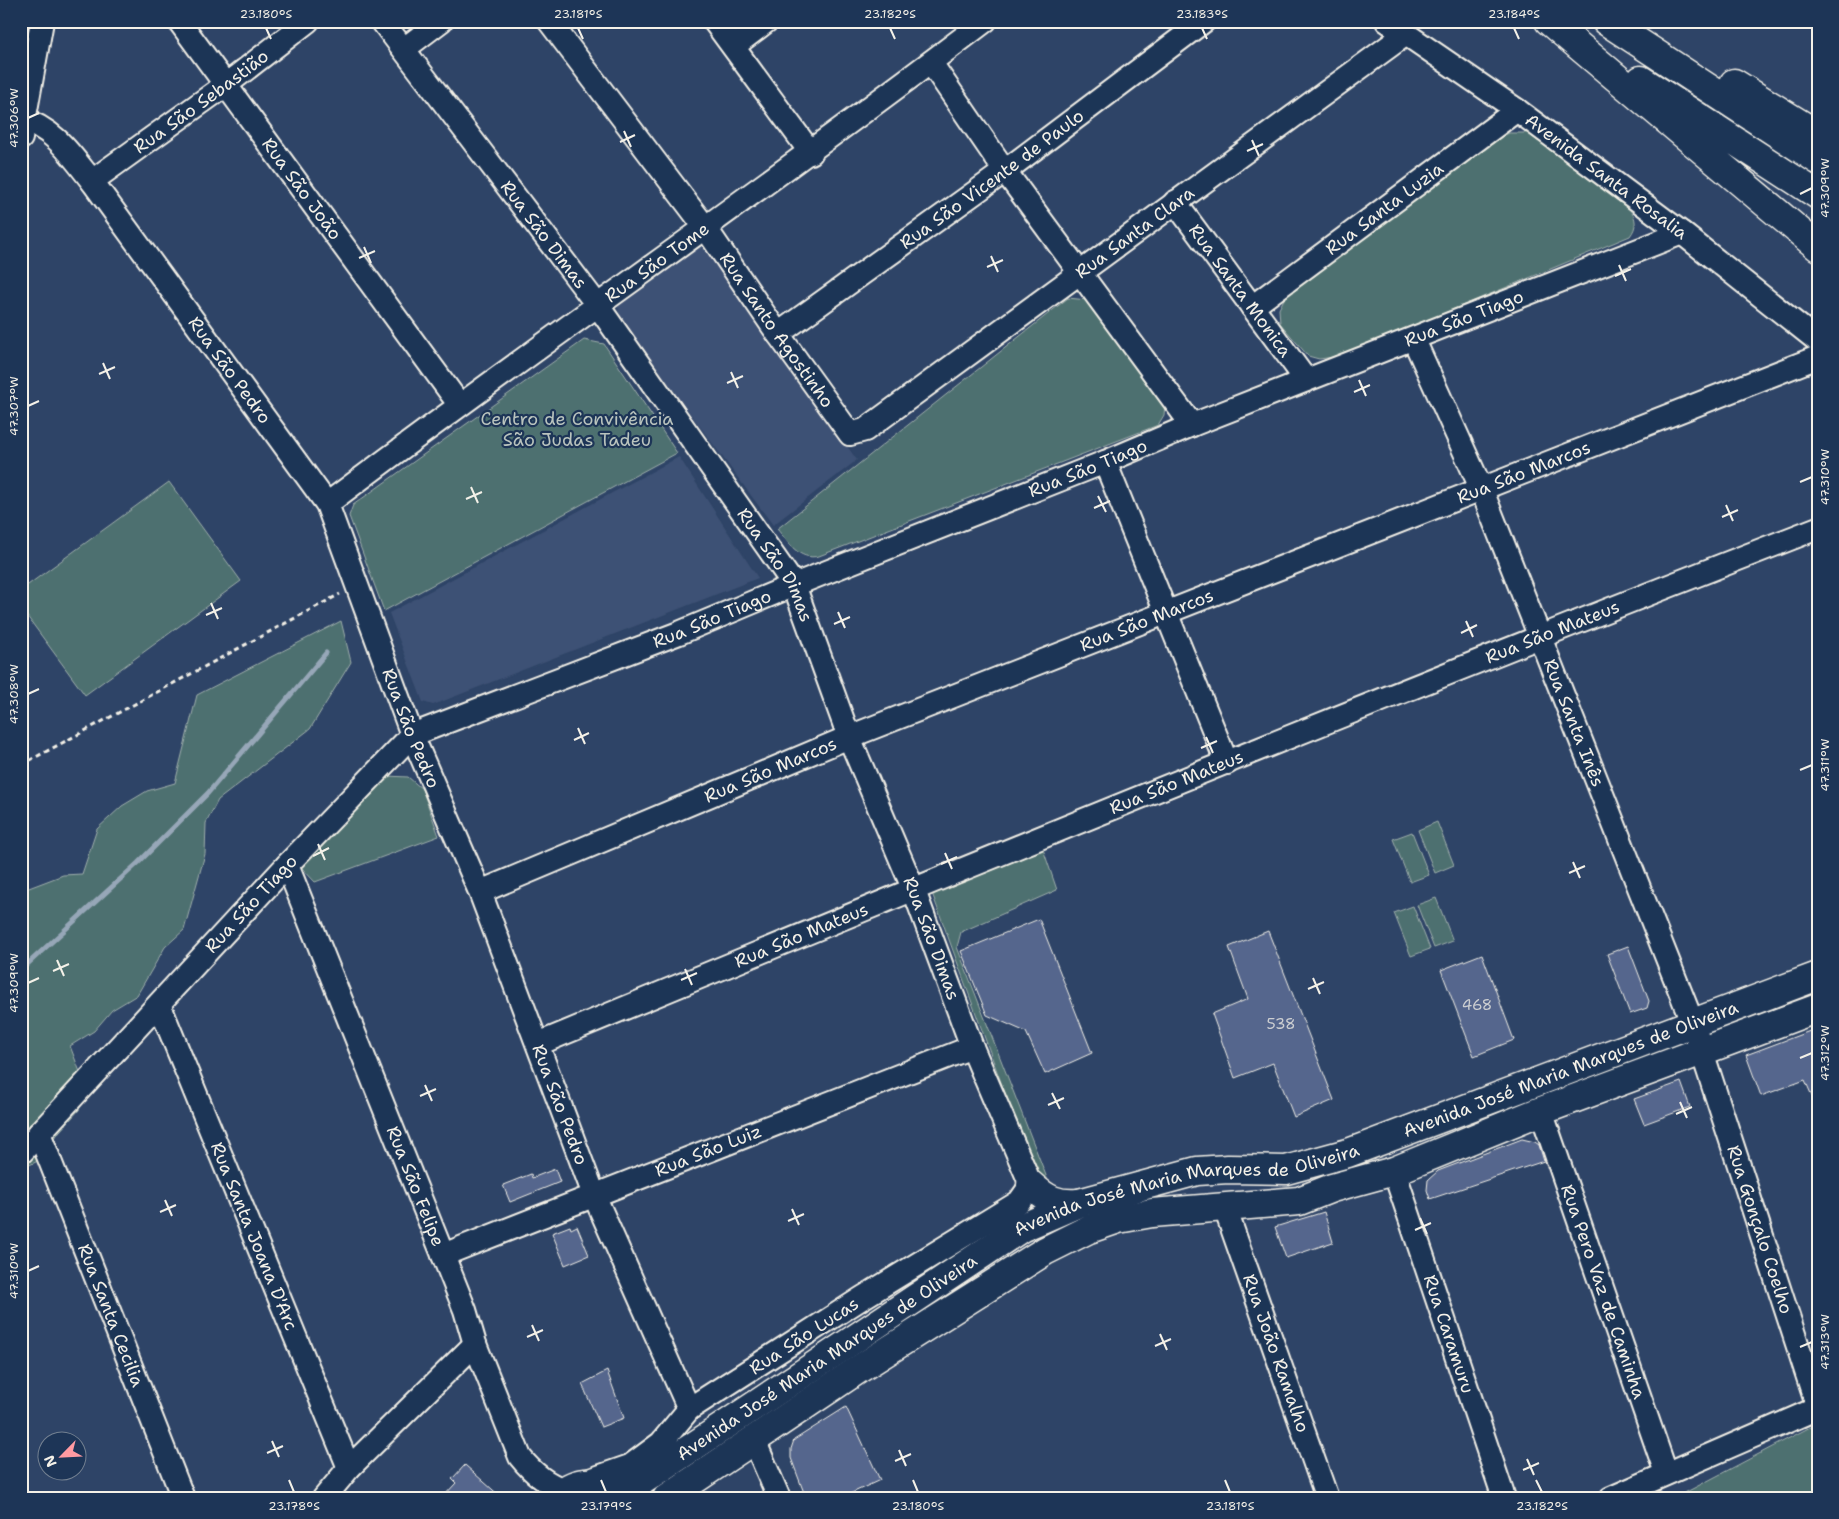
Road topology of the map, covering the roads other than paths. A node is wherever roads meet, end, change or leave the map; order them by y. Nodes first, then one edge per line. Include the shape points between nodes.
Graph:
1 (42, 21) edge
2 (179, 21) edge
3 (308, 21) edge
4 (382, 21) edge
5 (441, 21) edge
6 (549, 21) edge
7 (714, 21) edge
8 (767, 21) edge
9 (985, 21) edge
10 (1204, 21) edge
11 (1387, 21) edge
12 (1549, 21) edge
13 (1606, 21) edge
14 (1617, 21) edge
15 (1406, 34) junction
16 (734, 46) junction
17 (404, 49) junction
18 (931, 62) junction
19 (227, 84) junction
20 (1518, 110) junction
21 (23, 125) edge
22 (1818, 135) edge
23 (811, 153) junction
24 (1818, 160) edge
25 (1005, 170) junction
26 (92, 181) junction
27 (1818, 195) edge
28 (1175, 202) junction
29 (705, 227) junction
30 (1682, 233) junction
31 (1818, 247) edge
32 (1079, 272) junction
33 (598, 306) junction
34 (1252, 306) junction
35 (778, 334) junction
36 (1414, 340) junction
37 (1818, 341) edge
38 (1818, 357) edge
39 (1306, 380) junction
40 (459, 404) junction
41 (1192, 425) junction
42 (865, 430) joint
43 (1105, 462) junction
44 (1481, 488) junction
45 (327, 504) junction
46 (1818, 528) edge
47 (794, 585) junction
48 (1165, 614) junction
49 (1538, 637) junction
50 (412, 735) junction
51 (849, 737) junction
52 (1227, 762) junction
53 (287, 865) junction
54 (913, 888) junction
55 (480, 892) junction
56 (1818, 976) edge
57 (159, 1004) junction
58 (1818, 1008) edge
59 (1694, 1024) junction
60 (538, 1044) junction
61 (972, 1047) junction
62 (1702, 1050) junction
63 (1540, 1111) junction
64 (39, 1133) junction
65 (1376, 1143) junction
66 (21, 1153) edge
67 (1286, 1170) junction
68 (1394, 1171) junction
69 (1031, 1184) junction
70 (1332, 1188) junction
71 (594, 1195) junction
72 (1079, 1203) junction
73 (1225, 1208) junction
74 (1023, 1227) junction
75 (444, 1255) junction
76 (475, 1344) junction
77 (1818, 1408) edge
78 (688, 1409) junction
79 (718, 1429) junction
80 (754, 1440) junction
81 (349, 1468) junction
82 (1666, 1474) junction
83 (584, 1491) edge
84 (183, 1498) edge
85 (324, 1498) edge
86 (667, 1498) edge
87 (779, 1498) edge
88 (1327, 1498) edge
89 (1504, 1498) edge
90 (1611, 1498) edge

1 - 21 street
2 - 19 street, Rua São João
3 - 19 street, Rua São Sebastião
4 - 17 street, Rua São Dimas
5 - 17 street
6 - 29 street, Rua Santo Agostinho
7 - 16 street
8 - 16 street
9 - 18 street, Rua São Tome
10 - 25 street, Rua São Vicente de Paulo
11 - 15 street, Avenida Santa Rosalia
12 - 27 main road
12 - 31 main road
13 - 24 main road
14 - 22 main road via 1732,82
15 - 20 street, Avenida Santa Rosalia
15 - 28 street, Rua Santa Clara
16 - 23 street
17 - 33 street, Rua São Dimas
18 - 23 street, Rua São Tome
18 - 25 street
19 - 26 street, Rua São Sebastião
19 - 40 street, Rua São João
20 - 30 street, Avenida Santa Rosalia
20 - 34 street, Rua Santa Luzia
21 - 26 street, Rua São Pedro via 56,137
23 - 29 street, Rua São Tome
25 - 32 street
25 - 35 street, Rua São Vicente de Paulo
26 - 45 street, Rua São Pedro
28 - 32 street, Rua Santa Clara
28 - 34 street, Rua Santa Monica
29 - 33 street, Rua São Tome
29 - 35 street, Rua Santo Agostinho
30 - 36 street, Rua São Tiago
30 - 37 street, Avenida Santa Rosalia
32 - 41 street
32 - 42 street, Rua Santa Clara
33 - 40 street, Rua São Tome
33 - 47 street, Rua São Dimas
34 - 39 street, Rua Santa Monica
35 - 42 street, Rua Santo Agostinho via 850,434
36 - 39 street, Rua São Tiago
36 - 44 street, Rua Santa Inês
38 - 44 street, Rua São Marcos
39 - 41 street, Rua São Tiago
40 - 45 street, Rua São Tome
41 - 43 street, Rua São Tiago
43 - 47 street, Rua São Tiago
43 - 48 street
44 - 48 street, Rua São Marcos
44 - 49 street, Rua Santa Inês
45 - 50 street, Rua São Pedro
46 - 49 street, Rua São Mateus
47 - 50 street, Rua São Tiago via 679,633
47 - 51 street, Rua São Dimas
48 - 51 street, Rua São Marcos
48 - 52 street
49 - 52 street, Rua São Mateus
49 - 59 street, Rua Santa Inês
50 - 53 street, Rua São Tiago
50 - 55 street, Rua São Pedro
51 - 54 street, Rua São Dimas
51 - 55 street, Rua São Marcos
52 - 54 street, Rua São Mateus
53 - 57 street, Rua São Tiago
53 - 75 street, Rua São Felipe
54 - 60 street, Rua São Mateus
54 - 61 street, Rua São Dimas
55 - 60 street, Rua São Pedro
56 - 59 main road, Avenida José Maria Marques de Oliveira
57 - 64 street, Rua São Tiago
57 - 81 street, Rua Santa Joana D'Arc
58 - 62 main road, Avenida José Maria Marques de Oliveira
59 - 62 street, Rua Santa Inês
59 - 65 main road, Avenida José Maria Marques de Oliveira
60 - 71 street, Rua São Pedro
61 - 69 street, Rua São Dimas
61 - 71 street, Rua São Luiz
62 - 63 main road, Avenida José Maria Marques de Oliveira
62 - 77 street, Rua Gonçalo Coelho
63 - 68 main road, Avenida José Maria Marques de Oliveira
63 - 82 street, Rua Pero Vaz de Caminha
64 - 66 street, Rua São Tiago
64 - 84 street, Rua Santa Cecilia
65 - 67 main road, Avenida José Maria Marques de Oliveira
65 - 70 main road via 1386,1150 1389,1159 1346,1178
67 - 72 main road, Avenida José Maria Marques de Oliveira via 1228,1168 1197,1172
67 - 73 main road via 1233,1181 1226,1188
68 - 70 main road, Avenida José Maria Marques de Oliveira
68 - 89 street, Rua Caramuru
69 - 72 main road via 1049,1200
69 - 74 main road via 1032,1202
69 - 78 street, Rua São Lucas via 1019,1202
70 - 73 main road, Avenida José Maria Marques de Oliveira via 1299,1201
71 - 75 street, Rua São Luiz
71 - 78 street, Rua São Pedro
72 - 74 main road, Avenida José Maria Marques de Oliveira
73 - 80 main road, Avenida José Maria Marques de Oliveira via 1118,1219 1089,1229 1045,1251
73 - 88 street, Rua João Ramalho
74 - 79 main road, Avenida José Maria Marques de Oliveira
75 - 76 street, Rua São Felipe
76 - 81 street
76 - 83 street, Rua São Felipe via 520,1457 545,1481
77 - 82 street
78 - 83 street, Rua São Lucas via 661,1443 646,1455
79 - 80 main road via 735,1425
79 - 83 main road, Avenida José Maria Marques de Oliveira via 637,1483
80 - 86 main road, Avenida José Maria Marques de Oliveira
80 - 87 street
81 - 85 street
82 - 90 street

